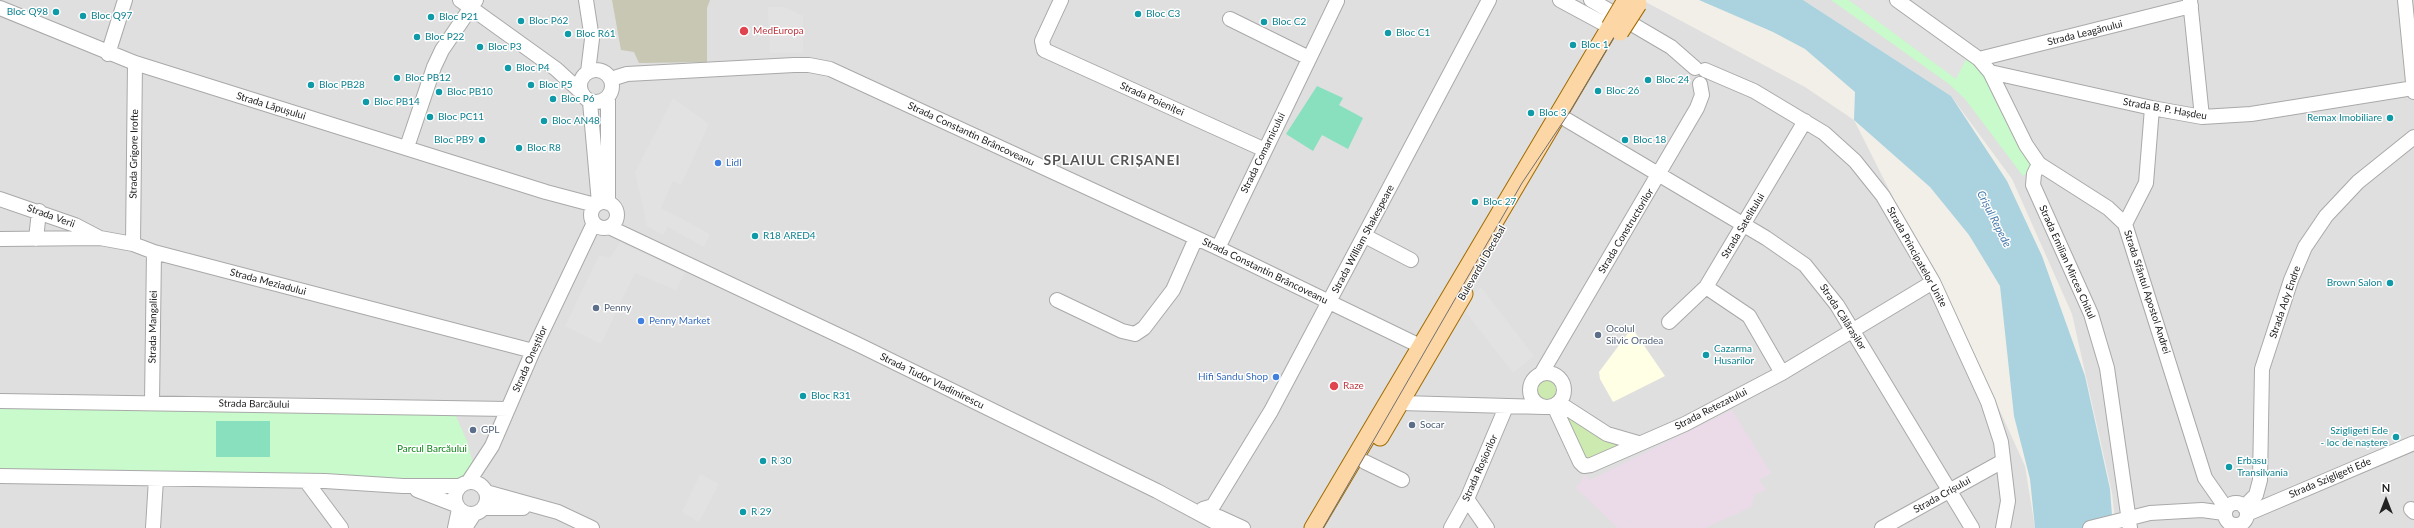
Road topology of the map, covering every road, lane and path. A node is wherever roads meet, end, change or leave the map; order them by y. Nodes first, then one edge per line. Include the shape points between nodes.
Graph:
1 (124, 0) edge
2 (586, 0) edge
3 (1061, 0) edge
4 (1489, 0) edge
5 (1560, 0) edge
6 (1591, 0) edge
7 (1626, 0) edge
8 (1641, 0) edge
9 (1897, 0) edge
10 (2405, 0) edge
11 (1337, 1) edge
12 (469, 3) edge
13 (2190, 3) edge
14 (0, 8) edge
15 (1230, 19) dead end
16 (1615, 29) junction
17 (592, 39) junction
18 (108, 54) junction
19 (1309, 58) junction
20 (1979, 59) junction
21 (135, 63) junction
22 (556, 69) junction
23 (1700, 69) junction
24 (587, 72) junction
25 (1990, 72) junction
26 (609, 77) junction
27 (2414, 88) edge
28 (580, 91) junction
29 (2414, 92) edge
30 (608, 97) junction
31 (590, 102) junction
32 (2152, 108) junction
33 (2202, 117) junction
34 (1567, 120) junction
35 (1805, 121) junction
36 (2414, 137) edge
37 (407, 147) junction
38 (1265, 150) junction
39 (2039, 164) junction
40 (1658, 176) junction
41 (0, 199) edge
42 (39, 211) junction
43 (602, 214) junction
44 (2125, 224) junction
45 (1743, 225) junction
46 (1365, 236) junction
47 (0, 238) edge
48 (100, 238) junction
49 (1196, 238) junction
50 (36, 239) junction
51 (133, 244) junction
52 (1218, 248) junction
53 (154, 252) junction
54 (1411, 260) dead end
55 (1933, 282) junction
56 (1706, 287) junction
57 (1057, 300) dead end
58 (1329, 303) junction
59 (1669, 322) dead end
60 (1853, 330) junction
61 (1420, 346) junction
62 (533, 351) junction
63 (1782, 373) junction
64 (1541, 374) junction
65 (1529, 389) junction
66 (0, 401) edge
67 (152, 402) junction
68 (1401, 403) junction
69 (1552, 405) junction
70 (1506, 407) junction
71 (508, 409) junction
72 (1638, 443) junction
73 (2414, 443) edge
74 (492, 446) junction
75 (1365, 462) junction
76 (2003, 462) junction
77 (0, 476) edge
78 (156, 479) junction
79 (1402, 480) dead end
80 (306, 481) junction
81 (464, 483) junction
82 (403, 486) junction
83 (485, 490) junction
84 (1949, 491) junction
85 (2214, 493) junction
86 (1467, 499) junction
87 (1187, 506) junction
88 (457, 507) junction
89 (547, 509) junction
90 (2202, 510) junction
91 (2225, 510) junction
92 (479, 511) junction
93 (1208, 518) edge
94 (2244, 518) edge
95 (2125, 522) edge
96 (154, 528) edge
97 (341, 528) edge
98 (455, 528) edge
99 (465, 528) edge
100 (592, 528) edge
101 (1226, 528) edge
102 (1243, 528) edge
103 (1316, 528) edge
104 (1451, 528) edge
105 (1487, 528) edge
106 (1882, 528) edge
107 (1972, 528) edge
108 (2003, 528) edge
109 (2090, 528) edge

1 - 18 street
2 - 17 street
3 - 38 street, Strada Poieniței via 1042,41 1042,46 1049,52
4 - 46 street, Strada William Shakespeare
5 - 16 street
6 - 23 street, Strada Principatelor Unite via 1671,47
7 - 16 main road, Bulevardul Decebal, bridge
8 - 16 main road, Bulevardul Decebal, bridge
9 - 20 street, Strada Sfântul Apostol Andrei
10 - 27 street
11 - 19 street, Strada Comarnicului
12 - 22 street
12 - 37 street via 434,67
13 - 20 street, Strada Leagănului
13 - 33 street
14 - 18 street, Strada Lăpușului
15 - 19 street
16 - 34 main road, Bulevardul Decebal
16 - 61 main road, Bulevardul Decebal
17 - 24 street
17 - 26 street
18 - 21 street, Strada Lăpușului
19 - 38 street, Strada Comarnicului
20 - 25 street, Strada Sfântul Apostol Andrei
21 - 37 street, Strada Lăpușului
21 - 51 street, Strada Grigore Irofte
22 - 24 street
22 - 28 street
23 - 35 street, Strada Principatelor Unite via 1754,91
23 - 40 street, Strada Constructorilor via 1691,71 1690,77 1692,82 1700,84 1702,95 1697,108
24 - 26 street via 599,70
24 - 28 street via 580,82
25 - 32 street, Strada B. P. Hașdeu
25 - 39 street, Strada Sfântul Apostol Andrei via 2026,145
26 - 30 street via 612,88
26 - 49 street, Strada Constantin Brâncoveanu via 794,65 830,69
27 - 29 street
27 - 33 street, Strada B. P. Hașdeu via 2251,114
28 - 31 street
30 - 31 street via 600,102
30 - 43 street, Strada Oneștilor
31 - 43 street, Strada Oneștilor
32 - 33 street, Strada B. P. Hașdeu
32 - 44 street via 2146,183
34 - 40 street, Strada Călărașilor
34 - 68 main road, Bulevardul Decebal
35 - 45 street, Strada Satelitului
35 - 55 street, Strada Principatelor Unite via 1840,146 1866,174 1883,196
36 - 94 street, Strada Ady Endre via 2358,182 2326,216 2305,247 2291,280 2262,369 2260,480 2256,495
37 - 43 street, Strada Lăpușului via 546,192
38 - 52 street, Strada Comarnicului
39 - 44 street, Strada Sfântul Apostol Andrei via 2108,208
39 - 95 street, Strada Emilian Mircea Chitul via 2034,174 2033,185 2091,314 2107,368
40 - 45 street, Strada Călărașilor
40 - 64 street, Strada Constructorilor
41 - 42 street, Strada Verii
42 - 48 street, Strada Verii
42 - 50 street
43 - 62 street, Strada Oneștilor
43 - 87 street, Strada Tudor Vladimirescu via 635,237
44 - 85 street, Strada Sfântul Apostol Andrei via 2205,478
45 - 56 street, Strada Satelitului
45 - 60 street, Strada Călărașilor via 1805,265 1837,304
46 - 54 street
46 - 58 street, Strada William Shakespeare
47 - 50 street, Strada Meziadului
48 - 50 street, Strada Meziadului
48 - 51 street, Strada Meziadului
49 - 52 street, Strada Constantin Brâncoveanu
49 - 57 street via 1173,290 1144,328 1135,334 1122,331
51 - 53 street, Strada Meziadului
52 - 58 street, Strada Constantin Brâncoveanu
53 - 62 street, Strada Meziadului
53 - 67 street, Strada Mangaliei
55 - 60 street, Strada Retezatului
55 - 76 street, Strada Principatelor Unite via 1988,402 2001,442
56 - 59 street, Strada Satelitului
56 - 63 street via 1749,316
58 - 61 street, Strada Constantin Brâncoveanu
58 - 93 street, Strada William Shakespeare
60 - 63 street, Strada Retezatului
60 - 84 street, Strada Călărașilor
61 - 103 main road, Bulevardul Decebal
62 - 71 street, Strada Oneștilor
63 - 72 street, Strada Retezatului via 1685,424
64 - 65 street via 1533,380
64 - 69 street via 1554,374 1561,380 1564,394
65 - 69 street via 1532,400
65 - 70 street
66 - 67 street, Strada Barcăului
67 - 71 street, Strada Barcăului
68 - 70 street
68 - 75 main road, Bulevardul Decebal
69 - 70 street
69 - 72 street via 1607,434
69 - 72 street, Strada Retezatului via 1584,466
70 - 86 street, Strada Roșiorilor
71 - 74 street, Strada Oneștilor
73 - 94 street, Strada Szigligeti Ede
74 - 81 street, Strada Oneștilor
74 - 83 street, Strada Oneștilor
75 - 79 street
75 - 103 main road, Bulevardul Decebal
76 - 84 street, Strada Crișului
76 - 108 street, Strada Principatelor Unite via 2008,501
77 - 78 street
78 - 80 street
78 - 96 street
80 - 82 street
80 - 97 street
81 - 82 street
81 - 83 street via 477,482
81 - 88 street via 455,494
82 - 88 street
83 - 89 street
83 - 92 street via 486,503
84 - 106 street, Strada Crișului
84 - 107 street, Strada Călărașilor
85 - 90 street
85 - 91 street, Strada Sfântul Apostol Andrei
86 - 104 street, Strada Roșiorilor
86 - 105 street
87 - 93 street via 1191,513
87 - 101 street, Strada Tudor Vladimirescu
88 - 92 street via 468,514
88 - 98 street
89 - 92 street
89 - 100 street via 569,516
90 - 91 street
90 - 95 street via 2150,513
91 - 94 street via 2235,503
91 - 94 street, Strada Sfântul Apostol Andrei via 2228,522 2234,525
92 - 99 street
93 - 102 street
95 - 109 street

